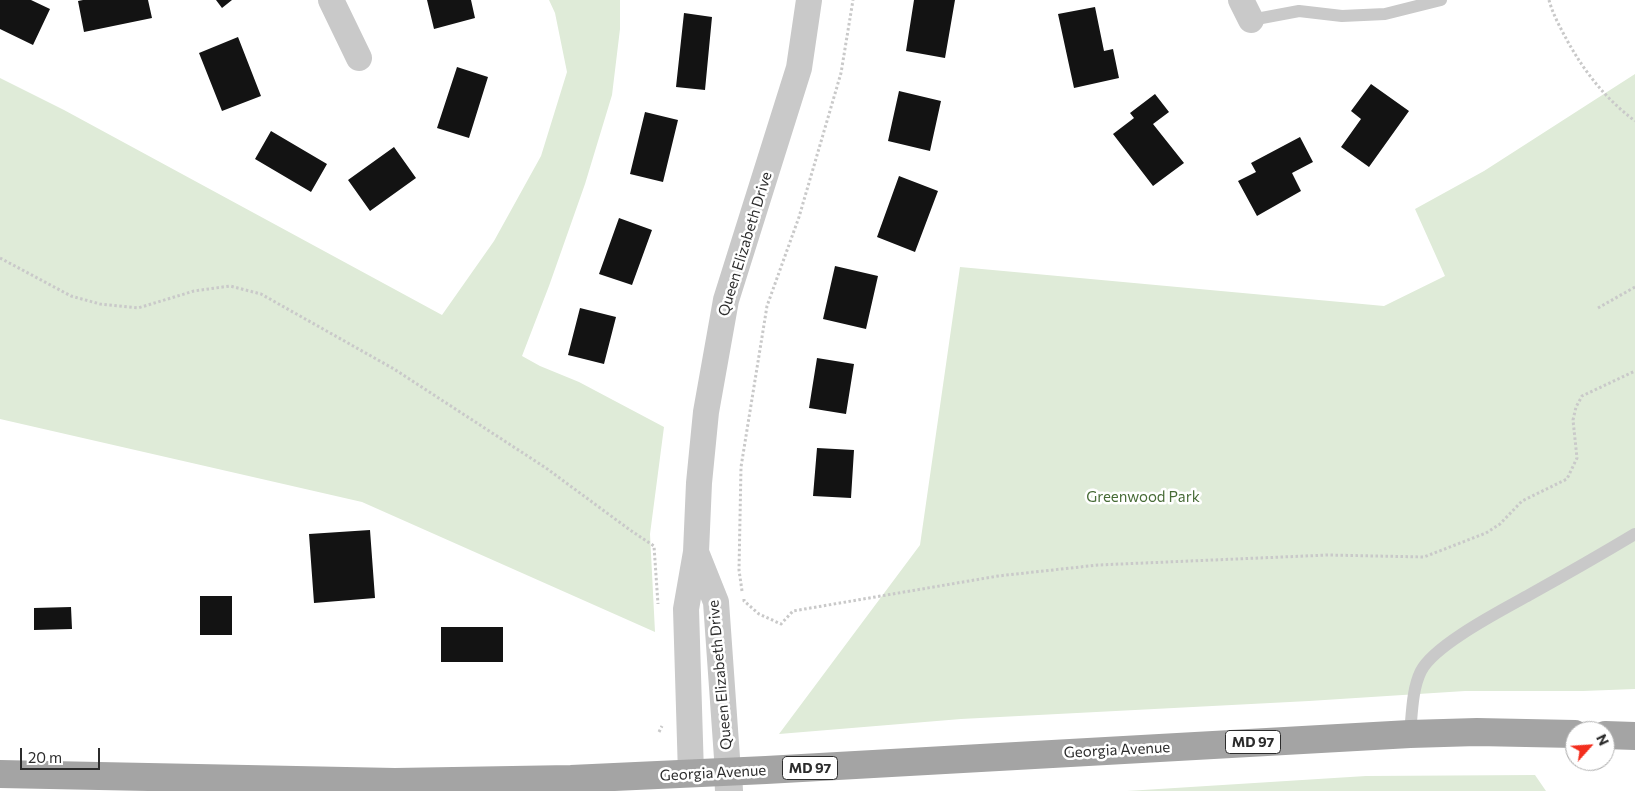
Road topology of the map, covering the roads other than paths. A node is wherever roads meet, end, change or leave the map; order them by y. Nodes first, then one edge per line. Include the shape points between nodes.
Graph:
1 (331, 0) edge
2 (809, 0) edge
3 (1441, 0) edge
4 (1246, 10) edge
5 (359, 58) dead end
6 (1635, 534) edge
7 (696, 552) junction
8 (1410, 734) junction
9 (1565, 734) edge
10 (1615, 735) edge
11 (1635, 736) edge
12 (0, 774) edge
13 (691, 782) edge
14 (728, 782) edge

1 - 5 street
2 - 7 street, Queen Elizabeth Drive via 799,68 726,300 706,412
3 - 4 lane via 1385,14 1342,16
6 - 8 lane via 1498,613 1434,655 1421,670 1416,684
7 - 13 street, Queen Elizabeth Drive via 686,609
7 - 14 street, Queen Elizabeth Drive via 716,602
8 - 9 main road, Georgia Avenue / MD 97
8 - 14 main road, Georgia Avenue / MD 97
10 - 11 main road
12 - 13 main road, Georgia Avenue / MD 97 via 404,782 571,779
13 - 14 main road, Georgia Avenue / MD 97

